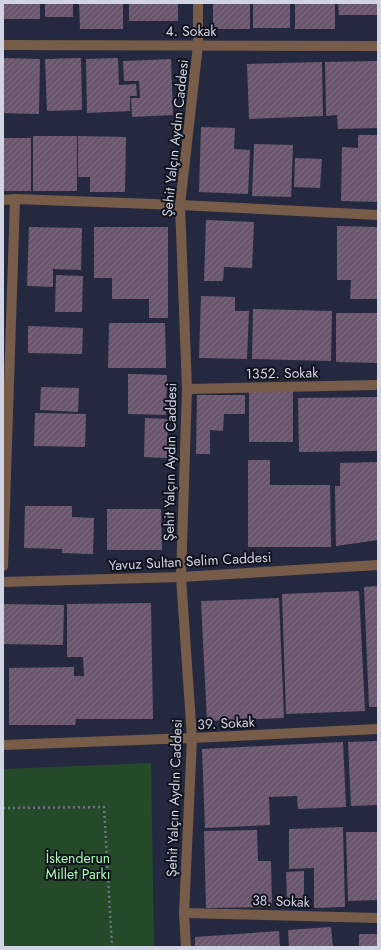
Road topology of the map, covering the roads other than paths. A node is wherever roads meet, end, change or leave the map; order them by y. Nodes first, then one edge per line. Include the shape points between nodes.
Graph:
1 (198, 3) edge
2 (3, 45) edge
3 (198, 45) junction
4 (378, 46) edge
5 (3, 200) edge
6 (15, 200) junction
7 (180, 205) junction
8 (378, 215) edge
9 (378, 385) edge
10 (187, 389) junction
11 (378, 565) edge
12 (3, 566) edge
13 (181, 577) junction
14 (3, 582) edge
15 (378, 729) edge
16 (192, 738) junction
17 (3, 745) edge
18 (184, 913) junction
19 (378, 918) edge
20 (186, 947) edge

1 - 3 street, Şehit Yalçın Aydın Caddesi
2 - 3 street, 4. Sokak
3 - 4 street, 4. Sokak
3 - 7 street, Şehit Yalçın Aydın Caddesi
5 - 6 street
6 - 7 street
6 - 12 street
7 - 8 street
7 - 10 street, Şehit Yalçın Aydın Caddesi
9 - 10 street, 1352. Sokak
10 - 13 street, Şehit Yalçın Aydın Caddesi
11 - 13 street, Yavuz Sultan Selim Caddesi
13 - 14 street, Yavuz Sultan Selim Caddesi
13 - 16 street, Şehit Yalçın Aydın Caddesi
15 - 16 street, 39. Sokak
16 - 17 street, 39. Sokak
16 - 18 street, Şehit Yalçın Aydın Caddesi
18 - 19 street, 38. Sokak
18 - 20 street, Şehit Yalçın Aydın Caddesi

